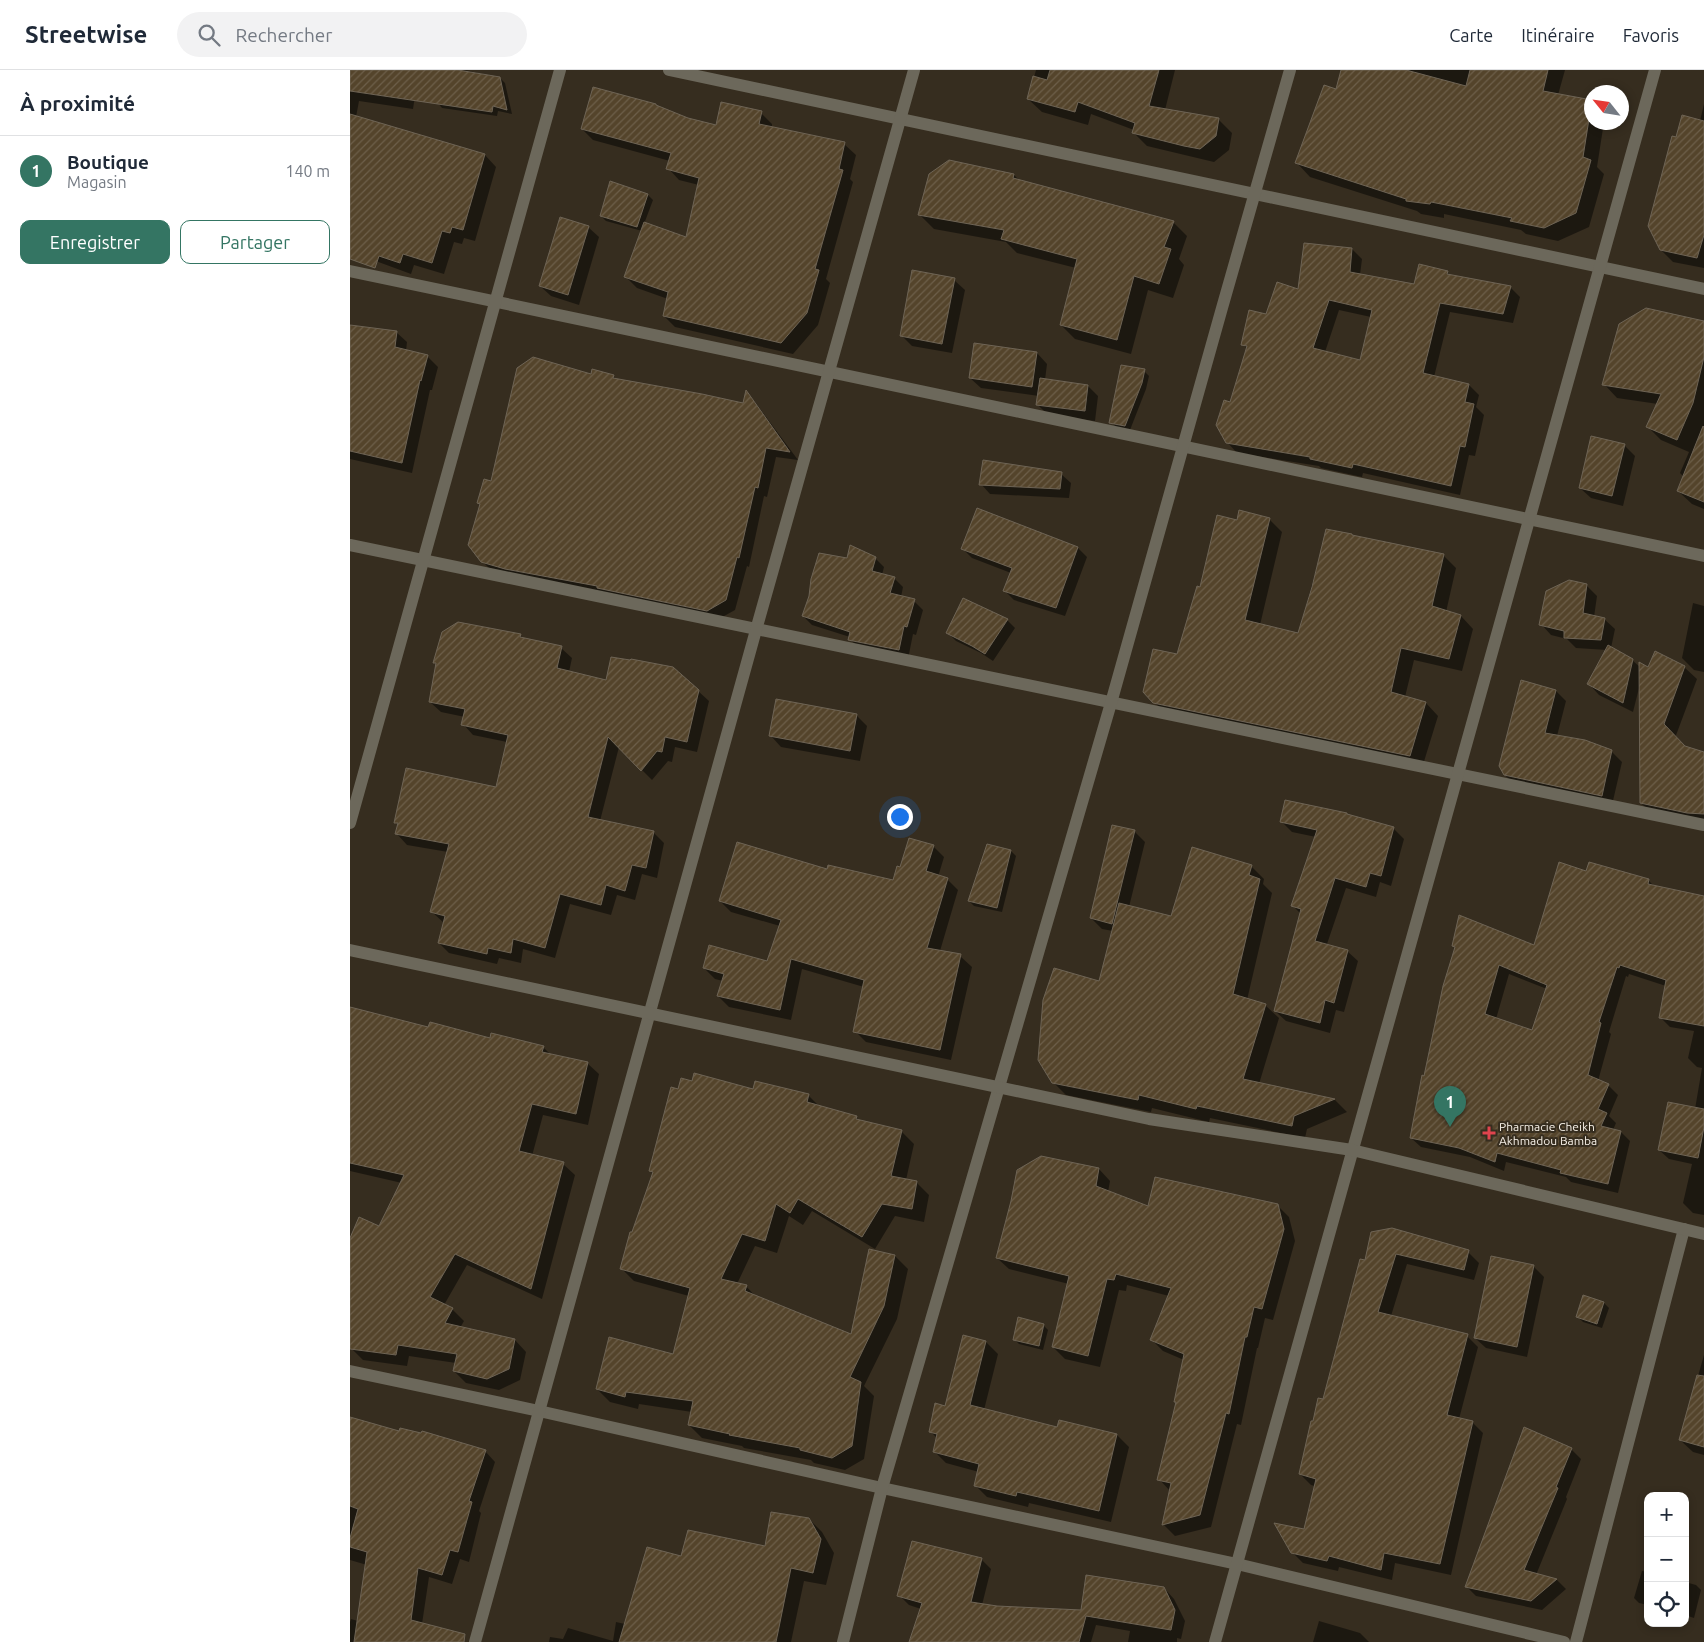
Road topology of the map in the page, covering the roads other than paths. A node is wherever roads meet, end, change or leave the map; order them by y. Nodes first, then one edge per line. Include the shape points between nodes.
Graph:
1 (560, 70) edge
2 (669, 70) edge
3 (914, 70) edge
4 (1290, 70) edge
5 (1655, 70) edge
6 (901, 119) junction
7 (1256, 194) junction
8 (1600, 267) junction
9 (350, 271) edge
10 (1704, 289) edge
11 (495, 302) junction
12 (829, 372) junction
13 (1183, 446) junction
14 (1529, 519) junction
15 (350, 546) edge
16 (1704, 556) edge
17 (422, 560) junction
18 (756, 630) junction
19 (1111, 703) junction
20 (1457, 774) junction
21 (350, 823) edge
22 (1704, 825) edge
23 (350, 950) edge
24 (650, 1013) junction
25 (998, 1086) junction
26 (1352, 1150) junction
27 (1684, 1229) junction
28 (1704, 1234) edge
29 (350, 1371) edge
30 (539, 1411) junction
31 (882, 1488) junction
32 (1237, 1564) junction
33 (474, 1642) edge
34 (843, 1642) edge
35 (1215, 1642) edge
36 (1564, 1642) edge
37 (1576, 1642) edge

1 - 11 street
2 - 6 street
3 - 6 street
4 - 7 street
5 - 8 street
6 - 7 street
6 - 12 street
7 - 8 street
7 - 13 street
8 - 10 street
8 - 14 street
9 - 11 street
11 - 12 street
11 - 17 street
12 - 13 street
12 - 18 street
13 - 14 street
13 - 19 street
14 - 16 street
14 - 20 street
15 - 17 street
17 - 18 street
17 - 21 street
18 - 19 street
18 - 24 street
19 - 20 street
19 - 25 street
20 - 22 street
20 - 26 street
23 - 24 street
24 - 25 street
24 - 30 street
25 - 26 street via 1149,1120
25 - 31 street
26 - 27 street
26 - 32 street
27 - 28 street
27 - 37 street
29 - 30 street
30 - 31 street
30 - 33 street
31 - 32 street
31 - 34 street
32 - 35 street
32 - 36 street

